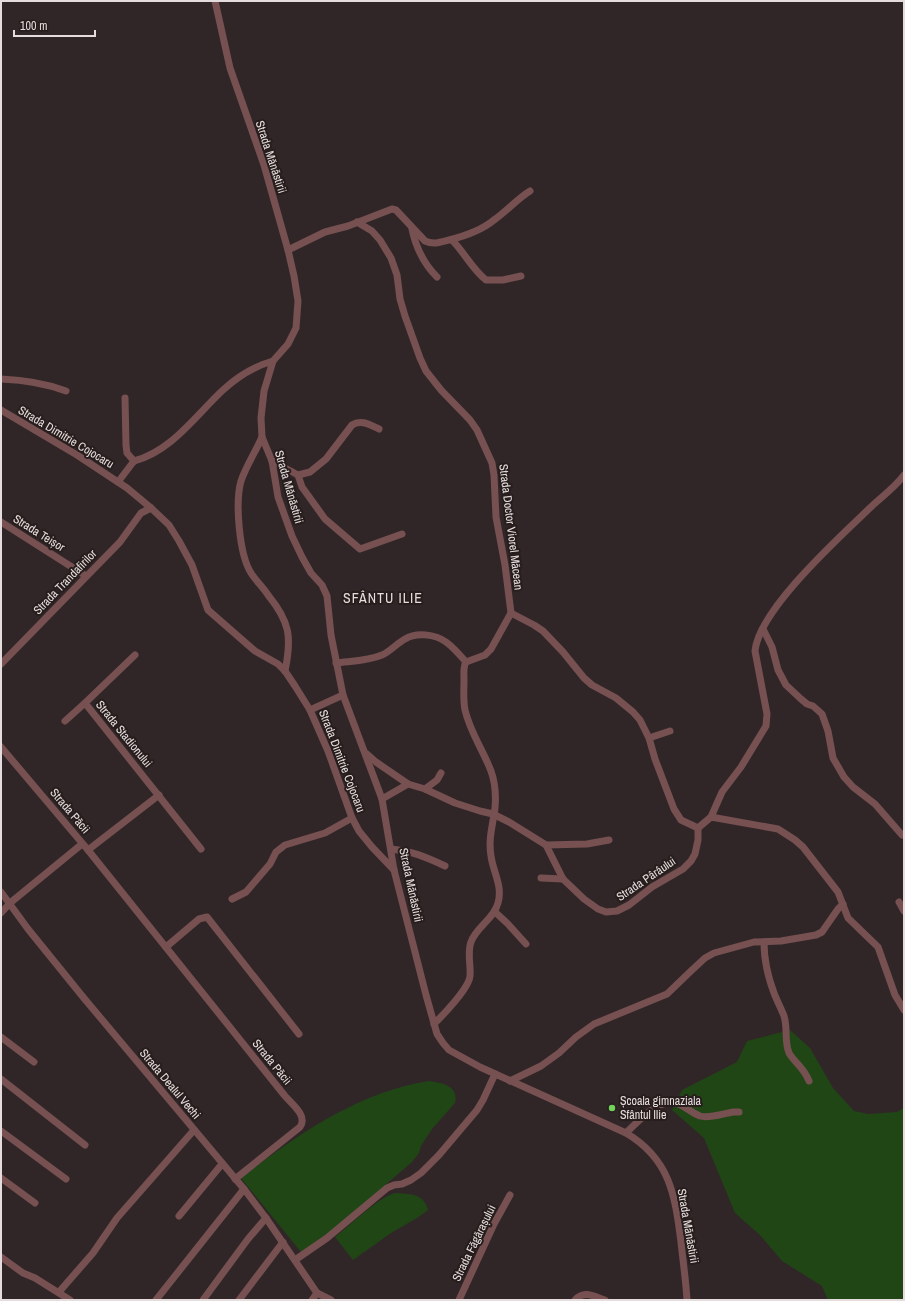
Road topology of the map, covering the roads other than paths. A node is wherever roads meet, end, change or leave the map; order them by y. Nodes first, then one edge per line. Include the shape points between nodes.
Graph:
1 (215, 1) edge
2 (530, 191) dead end
3 (357, 222) junction
4 (412, 226) junction
5 (452, 240) junction
6 (288, 250) junction
7 (520, 276) dead end
8 (437, 278) dead end
9 (273, 361) junction
10 (1, 379) edge
11 (66, 391) dead end
12 (125, 398) dead end
13 (1, 410) edge
14 (379, 429) dead end
15 (262, 437) junction
16 (134, 461) junction
17 (272, 462) junction
18 (298, 475) junction
19 (904, 475) edge
20 (118, 482) junction
21 (143, 500) junction
22 (151, 508) junction
23 (141, 513) junction
24 (1, 522) edge
25 (402, 534) dead end
26 (86, 576) junction
27 (510, 613) junction
28 (764, 629) junction
29 (135, 655) dead end
30 (4, 656) edge
31 (466, 662) junction
32 (336, 663) junction
33 (1, 664) edge
34 (285, 671) junction
35 (343, 695) junction
36 (85, 703) junction
37 (310, 710) junction
38 (65, 720) dead end
39 (670, 731) dead end
40 (649, 738) junction
41 (1, 746) edge
42 (366, 752) junction
43 (441, 773) dead end
44 (408, 784) junction
45 (426, 789) junction
46 (159, 795) junction
47 (382, 799) junction
48 (493, 814) junction
49 (711, 817) junction
50 (352, 818) junction
51 (698, 828) junction
52 (902, 835) dead end
53 (609, 840) dead end
54 (82, 844) junction
55 (546, 845) junction
56 (201, 849) dead end
57 (391, 849) junction
58 (88, 850) junction
59 (445, 866) dead end
60 (394, 870) junction
61 (541, 878) dead end
62 (563, 879) junction
63 (1, 892) edge
64 (232, 899) dead end
65 (898, 902) dead end
66 (10, 903) junction
67 (843, 904) junction
68 (2, 911) edge
69 (904, 911) edge
70 (495, 912) junction
71 (764, 942) junction
72 (526, 944) dead end
73 (166, 947) junction
74 (895, 995) junction
75 (904, 999) edge
76 (904, 1010) edge
77 (434, 1024) junction
78 (299, 1034) dead end
79 (1, 1037) edge
80 (34, 1062) dead end
81 (494, 1074) junction
82 (1, 1079) edge
83 (809, 1080) dead end
84 (510, 1081) junction
85 (739, 1112) dead end
86 (194, 1130) junction
87 (1, 1131) edge
88 (626, 1133) junction
89 (85, 1145) dead end
90 (222, 1164) junction
91 (1, 1178) edge
92 (66, 1179) dead end
93 (235, 1179) junction
94 (244, 1189) junction
95 (510, 1195) dead end
96 (35, 1204) dead end
97 (179, 1216) dead end
98 (266, 1218) junction
99 (283, 1242) junction
100 (1, 1257) edge
101 (295, 1260) junction
102 (59, 1292) junction
103 (317, 1293) junction
104 (70, 1300) edge
105 (156, 1300) edge
106 (203, 1300) edge
107 (239, 1300) edge
108 (312, 1300) edge
109 (331, 1300) edge
110 (458, 1300) edge
111 (575, 1300) edge
112 (605, 1300) edge
113 (688, 1300) edge

1 - 6 street, Strada Mănăstirii via 230,68 264,165
2 - 5 street via 482,229
3 - 4 street via 392,209
3 - 6 street via 325,232
3 - 27 street, Strada Doctor Viorel Măcean via 372,231 391,258 405,316 426,371 470,420 490,456
4 - 5 street via 431,243
4 - 8 street via 415,241 424,261
5 - 7 street via 474,269 486,280
6 - 9 street, Strada Mănăstirii via 298,301 297,322 290,341
9 - 15 street, Strada Mănăstirii via 262,398
9 - 16 street, Strada Mănăstirii via 246,373 224,388 195,420 163,447
10 - 11 street via 21,380
12 - 16 street, Strada Dimitrie Cojocaru via 127,453
13 - 20 street, Strada Dimitrie Cojocaru
14 - 18 street via 360,422 352,425 326,459 310,472
15 - 17 street, Strada Mănăstirii
15 - 34 street via 245,470 238,497 241,542 251,573 278,608 289,633 290,645
16 - 20 street, Strada Dimitrie Cojocaru
17 - 18 street
17 - 32 street, Strada Mănăstirii via 278,497 292,536 311,573 327,596
18 - 25 street via 302,487 325,519 360,549
19 - 28 street via 797,582 777,606
20 - 21 street, Strada Dimitrie Cojocaru
21 - 22 street, Strada Dimitrie Cojocaru
21 - 23 street, Strada Trandafirilor
22 - 23 street, Strada Trandafirilor
22 - 34 street, Strada Dimitrie Cojocaru via 169,525 192,564 208,610 256,651
23 - 26 street, Strada Trandafirilor via 120,542
24 - 26 street, Strada Teișor
26 - 30 street, Strada Trandafirilor
27 - 31 street via 491,649 484,655
27 - 40 street via 543,631 584,678 633,712
28 - 49 street via 755,651 767,714 766,726 722,792
28 - 52 street via 786,685 800,699 822,714 833,758 844,777 874,804
29 - 36 street, Strada Stadionului
30 - 33 street, Strada Trandafirilor
31 - 32 street via 440,639 413,635 378,657
31 - 48 street via 463,696 465,710 492,773 496,799
32 - 35 street, Strada Mănăstirii
34 - 37 street, Strada Dimitrie Cojocaru
35 - 37 street
35 - 42 street, Strada Mănăstirii
36 - 38 street
36 - 46 street, Strada Stadionului
37 - 50 street, Strada Dimitrie Cojocaru via 336,771
39 - 40 street
40 - 51 street via 674,809 681,820
41 - 54 street, Strada Păcii
42 - 44 street
42 - 47 street, Strada Mănăstirii
43 - 45 street
44 - 45 street
44 - 47 street
45 - 48 street via 455,802
46 - 56 street, Strada Stadionului
46 - 58 street
47 - 57 street, Strada Mănăstirii
48 - 55 street
48 - 70 street via 489,842 500,890
49 - 51 street
49 - 67 street via 778,829 795,840 803,846 838,892
50 - 60 street, Strada Dimitrie Cojocaru via 359,831
50 - 64 street via 325,832 285,845 276,852 270,864 246,892
51 - 62 street, Strada Pârâului via 697,847 691,861 674,875 617,911 606,912 598,909
53 - 55 street via 587,844
54 - 58 street, Strada Păcii
54 - 66 street
55 - 62 street, Strada Pârâului
57 - 59 street via 422,855
57 - 60 street, Strada Mănăstirii
58 - 73 street, Strada Păcii
60 - 77 street, Strada Mănăstirii
61 - 62 street
63 - 66 street, Strada Dealul Vechi
65 - 69 street
66 - 68 street
66 - 86 street, Strada Dealul Vechi via 38,941
67 - 71 street via 822,932 816,935
67 - 74 street via 848,918 878,947
70 - 72 street
70 - 77 street via 474,935 471,942 470,978 466,986
71 - 83 street via 771,985 784,1017 786,1045
71 - 84 street via 735,946 714,953 705,958 667,994 594,1024 542,1066
73 - 78 street via 199,919 207,917
73 - 93 street, Strada Păcii via 303,1118 300,1127
74 - 75 street
74 - 76 street
77 - 81 street, Strada Mănăstirii via 437,1034 449,1050
79 - 80 street
81 - 84 street, Strada Mănăstirii
81 - 101 street via 477,1110 439,1155 420,1173 402,1184 381,1192 327,1238
82 - 89 street
84 - 88 street, Strada Mănăstirii
85 - 88 street via 700,1116 681,1105 667,1103 656,1107
86 - 90 street, Strada Dealul Vechi
86 - 102 street via 117,1218 93,1253
87 - 92 street
88 - 113 street, Strada Mănăstirii via 646,1146 662,1168 671,1188 678,1216
90 - 93 street, Strada Dealul Vechi
90 - 97 street
91 - 96 street
93 - 94 street, Strada Dealul Vechi
94 - 98 street, Strada Dealul Vechi
94 - 105 street
95 - 110 street, Strada Făgărașului
98 - 99 street, Strada Dealul Vechi
98 - 106 street
99 - 101 street, Strada Dealul Vechi
99 - 107 street
100 - 102 street via 23,1273
101 - 103 street, Strada Dealul Vechi
102 - 104 street
103 - 108 street
103 - 109 street
111 - 112 street via 586,1294

